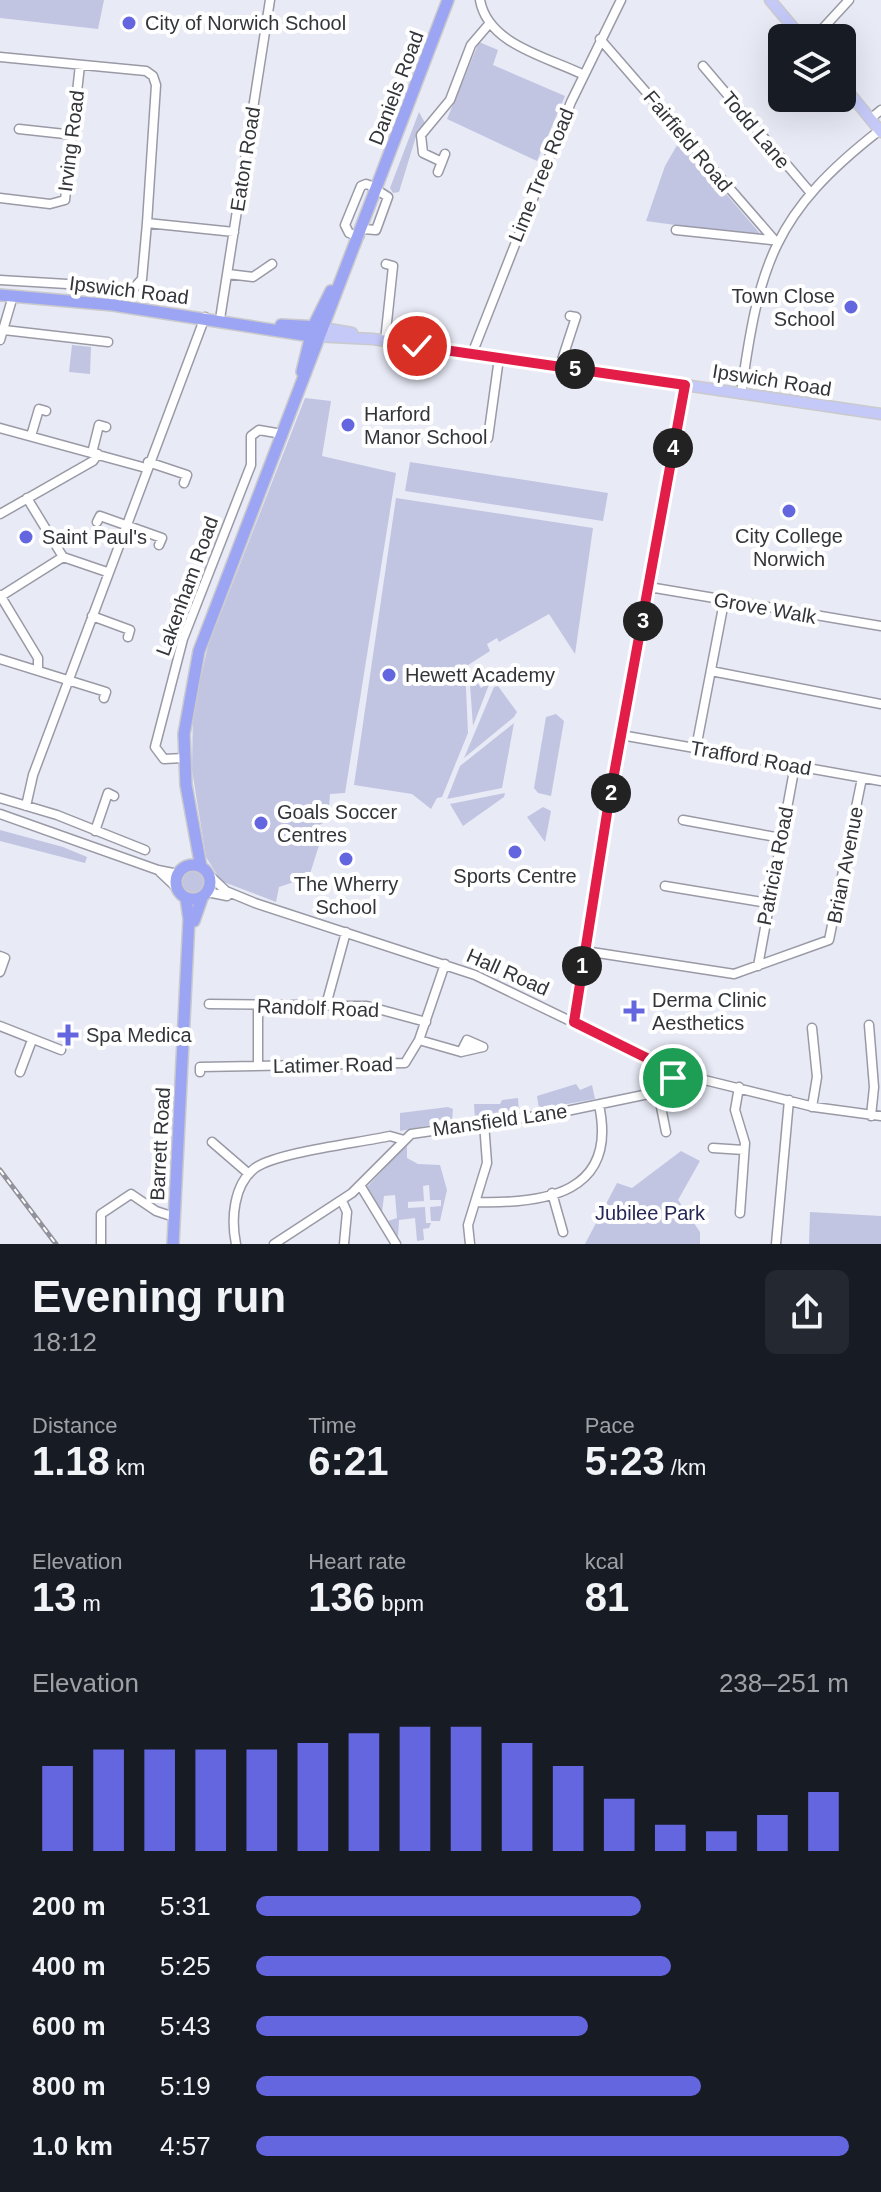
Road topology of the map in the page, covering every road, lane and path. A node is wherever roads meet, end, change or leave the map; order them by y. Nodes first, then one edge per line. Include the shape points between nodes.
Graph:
1 (270, 0) edge
2 (448, 0) edge
3 (480, 0) edge
4 (770, 0) edge
5 (849, 0) edge
6 (616, 2) edge
7 (489, 24) junction
8 (790, 24) edge
9 (827, 24) edge
10 (600, 39) junction
11 (0, 57) edge
12 (80, 65) junction
13 (703, 66) dead end
14 (584, 75) junction
15 (856, 102) edge
16 (881, 110) edge
17 (870, 119) junction
18 (19, 129) dead end
19 (880, 131) edge
20 (74, 135) junction
21 (442, 163) dead end
22 (810, 192) junction
23 (0, 198) edge
24 (147, 223) junction
25 (676, 230) dead end
26 (234, 232) junction
27 (774, 242) junction
28 (272, 264) dead end
29 (386, 264) dead end
30 (228, 274) junction
31 (0, 280) edge
32 (0, 295) edge
33 (13, 296) junction
34 (4, 314) edge
35 (205, 317) junction
36 (577, 317) dead end
37 (220, 319) junction
38 (4, 330) junction
39 (317, 332) junction
40 (0, 340) edge
41 (105, 340) dead end
42 (385, 341) junction
43 (472, 354) junction
44 (499, 358) junction
45 (560, 366) junction
46 (685, 385) junction
47 (741, 394) junction
48 (38, 409) dead end
49 (881, 414) edge
50 (99, 425) dead end
51 (0, 428) edge
52 (282, 434) junction
53 (31, 436) junction
54 (488, 438) dead end
55 (95, 454) junction
56 (147, 465) junction
57 (186, 476) dead end
58 (27, 498) junction
59 (0, 514) edge
60 (100, 515) dead end
61 (125, 525) junction
62 (162, 539) dead end
63 (63, 557) junction
64 (107, 572) junction
65 (649, 587) junction
66 (0, 595) edge
67 (724, 602) junction
68 (92, 616) junction
69 (881, 626) edge
70 (130, 630) dead end
71 (0, 659) edge
72 (38, 669) junction
73 (711, 671) junction
74 (69, 678) junction
75 (106, 692) dead end
76 (881, 704) edge
77 (621, 735) junction
78 (696, 748) junction
79 (184, 758) junction
80 (795, 765) junction
81 (862, 778) junction
82 (881, 781) edge
83 (107, 793) dead end
84 (0, 798) edge
85 (26, 806) junction
86 (0, 817) edge
87 (683, 820) dead end
88 (193, 827) junction
89 (95, 831) junction
90 (781, 838) junction
91 (145, 850) dead end
92 (158, 870) junction
93 (181, 871) junction
94 (205, 871) junction
95 (665, 886) dead end
96 (177, 888) junction
97 (204, 895) junction
98 (186, 898) junction
99 (255, 903) junction
100 (768, 903) junction
101 (346, 932) junction
102 (585, 951) junction
103 (0, 956) edge
104 (445, 964) junction
105 (758, 966) junction
106 (0, 972) edge
107 (209, 1004) dead end
108 (258, 1005) junction
109 (326, 1005) junction
110 (426, 1022) junction
111 (574, 1022) junction
112 (869, 1025) dead end
113 (0, 1026) edge
114 (812, 1028) dead end
115 (32, 1040) junction
116 (419, 1040) junction
117 (56, 1046) dead end
118 (184, 1046) junction
119 (461, 1052) dead end
120 (258, 1066) junction
121 (200, 1067) dead end
122 (20, 1072) dead end
123 (675, 1072) junction
124 (691, 1087) dead end
125 (739, 1087) junction
126 (662, 1090) junction
127 (789, 1100) junction
128 (599, 1105) junction
129 (812, 1107) junction
130 (871, 1116) junction
131 (881, 1116) edge
132 (484, 1123) junction
133 (666, 1132) dead end
134 (404, 1140) junction
135 (212, 1142) dead end
136 (720, 1147) dead end
137 (744, 1150) junction
138 (249, 1174) junction
139 (360, 1185) junction
140 (552, 1193) junction
141 (342, 1201) junction
142 (476, 1202) junction
143 (740, 1202) junction
144 (729, 1203) dead end
145 (740, 1213) dead end
146 (174, 1217) junction
147 (563, 1232) dead end
148 (277, 1243) edge
149 (101, 1244) edge
150 (173, 1244) edge
151 (236, 1244) edge
152 (344, 1244) edge
153 (396, 1244) edge
154 (470, 1244) edge
155 (776, 1244) edge

1 - 26 street, Eaton Road
2 - 39 highway, Daniels Road
3 - 7 street
4 - 8 main road
5 - 9 street
6 - 10 street, Lime Tree Road
7 - 14 street via 505,38
7 - 21 street via 471,45 450,100 421,135 423,153
10 - 14 street, Lime Tree Road
10 - 27 street, Fairfield Road
11 - 12 street
12 - 20 street, Irving Road
12 - 24 street via 153,76
13 - 22 street, Todd Lane
14 - 43 street, Lime Tree Road
15 - 17 main road
16 - 17 street
17 - 19 main road
18 - 20 street
19 - 22 street
20 - 23 street, Irving Road via 65,200 50,204
22 - 27 street
24 - 26 street
24 - 31 street, Ipswich Road via 141,281 134,288
25 - 27 street
26 - 30 street, Eaton Road
27 - 47 street
28 - 30 street via 253,277
29 - 42 street via 393,266
30 - 37 street, Eaton Road
32 - 33 highway, Ipswich Road
33 - 34 street
33 - 35 highway, Ipswich Road
34 - 38 street
35 - 37 highway, Ipswich Road
35 - 56 street
36 - 45 street
37 - 39 highway, Ipswich Road
38 - 40 street
38 - 41 street
39 - 42 main road, Ipswich Road
39 - 52 highway, Lakenham Road
42 - 43 main road, Ipswich Road
43 - 44 main road, Ipswich Road
44 - 45 main road, Ipswich Road
44 - 54 street
45 - 46 main road, Ipswich Road
46 - 47 main road, Ipswich Road
46 - 65 street
47 - 49 main road, Ipswich Road
48 - 53 street
50 - 55 street
51 - 53 street
52 - 79 highway, Lakenham Road via 199,651 184,722
52 - 79 street, Lakenham Road via 259,430 251,436 251,465 183,639 155,747 164,759
53 - 55 street
55 - 56 street
55 - 58 street via 93,461
56 - 57 street
56 - 61 street
58 - 59 street
58 - 63 street
60 - 61 street
61 - 62 street
61 - 64 street
63 - 64 street
63 - 66 street
64 - 68 street
65 - 67 street, Grove Walk
65 - 77 street
66 - 72 street via 38,658
67 - 69 street, Grove Walk
67 - 73 street
68 - 70 street
68 - 74 street
71 - 72 street
72 - 74 street
73 - 76 street
73 - 78 street
74 - 75 street
74 - 85 street
77 - 78 street, Trafford Road
77 - 102 street
78 - 80 street, Trafford Road
79 - 88 highway, Lakenham Road
80 - 81 street, Trafford Road
80 - 90 street, Patricia Road
81 - 82 street, Trafford Road
81 - 105 street, Brian Avenue via 832,935
83 - 89 street
84 - 85 street
85 - 89 street
86 - 92 street
87 - 90 street
88 - 93 highway, Lakenham Road via 191,852
88 - 94 highway, Lakenham Road
89 - 91 street
90 - 100 street, Patricia Road
92 - 93 street
92 - 96 street
93 - 94 highway
93 - 96 highway
94 - 97 highway
94 - 99 street, Hall Road via 221,889
95 - 100 street
96 - 98 highway
97 - 98 highway, Hall Road
97 - 99 street, Hall Road
97 - 118 highway, Barrett Road via 195,911
98 - 118 highway, Barrett Road
99 - 101 street, Hall Road
100 - 105 street, Patricia Road
101 - 104 street, Hall Road
101 - 109 street
102 - 105 street, Brian Avenue via 734,974
102 - 111 street
103 - 106 street via 5,958
104 - 110 street, Latimer Road
104 - 111 street, Hall Road
107 - 108 street, Randolf Road
108 - 109 street, Randolf Road
108 - 120 street
109 - 110 street, Randolf Road via 367,1006
110 - 116 street, Latimer Road
111 - 123 street, Hall Road
112 - 130 street
113 - 115 street
114 - 129 street via 817,1077
115 - 117 street
115 - 122 street
116 - 119 street
116 - 120 street, Latimer Road via 409,1060 398,1065
118 - 146 highway, Barrett Road
120 - 121 street, Latimer Road
123 - 125 street, Hall Road
123 - 126 street
124 - 126 street, Mansfield Lane
125 - 127 street, Hall Road
125 - 137 street via 735,1110
126 - 128 street, Mansfield Lane
126 - 133 street
127 - 129 street, Hall Road
127 - 155 street
128 - 132 street, Mansfield Lane
128 - 140 street via 600,1156 588,1175
129 - 130 street, Hall Road
130 - 131 street, Hall Road
132 - 134 street, Mansfield Lane via 416,1132
132 - 142 street via 487,1163
134 - 138 street via 390,1136 285,1158
134 - 139 street, Mansfield Lane
135 - 138 street
136 - 137 street
137 - 143 street
138 - 151 street via 236,1199
139 - 141 street, Mansfield Lane
139 - 153 street
140 - 142 street
140 - 147 street
141 - 148 street, Mansfield Lane
141 - 152 street via 347,1212
142 - 154 street via 468,1225
143 - 144 street
143 - 145 street
146 - 149 street via 131,1194 101,1214
146 - 150 highway, Barrett Road

